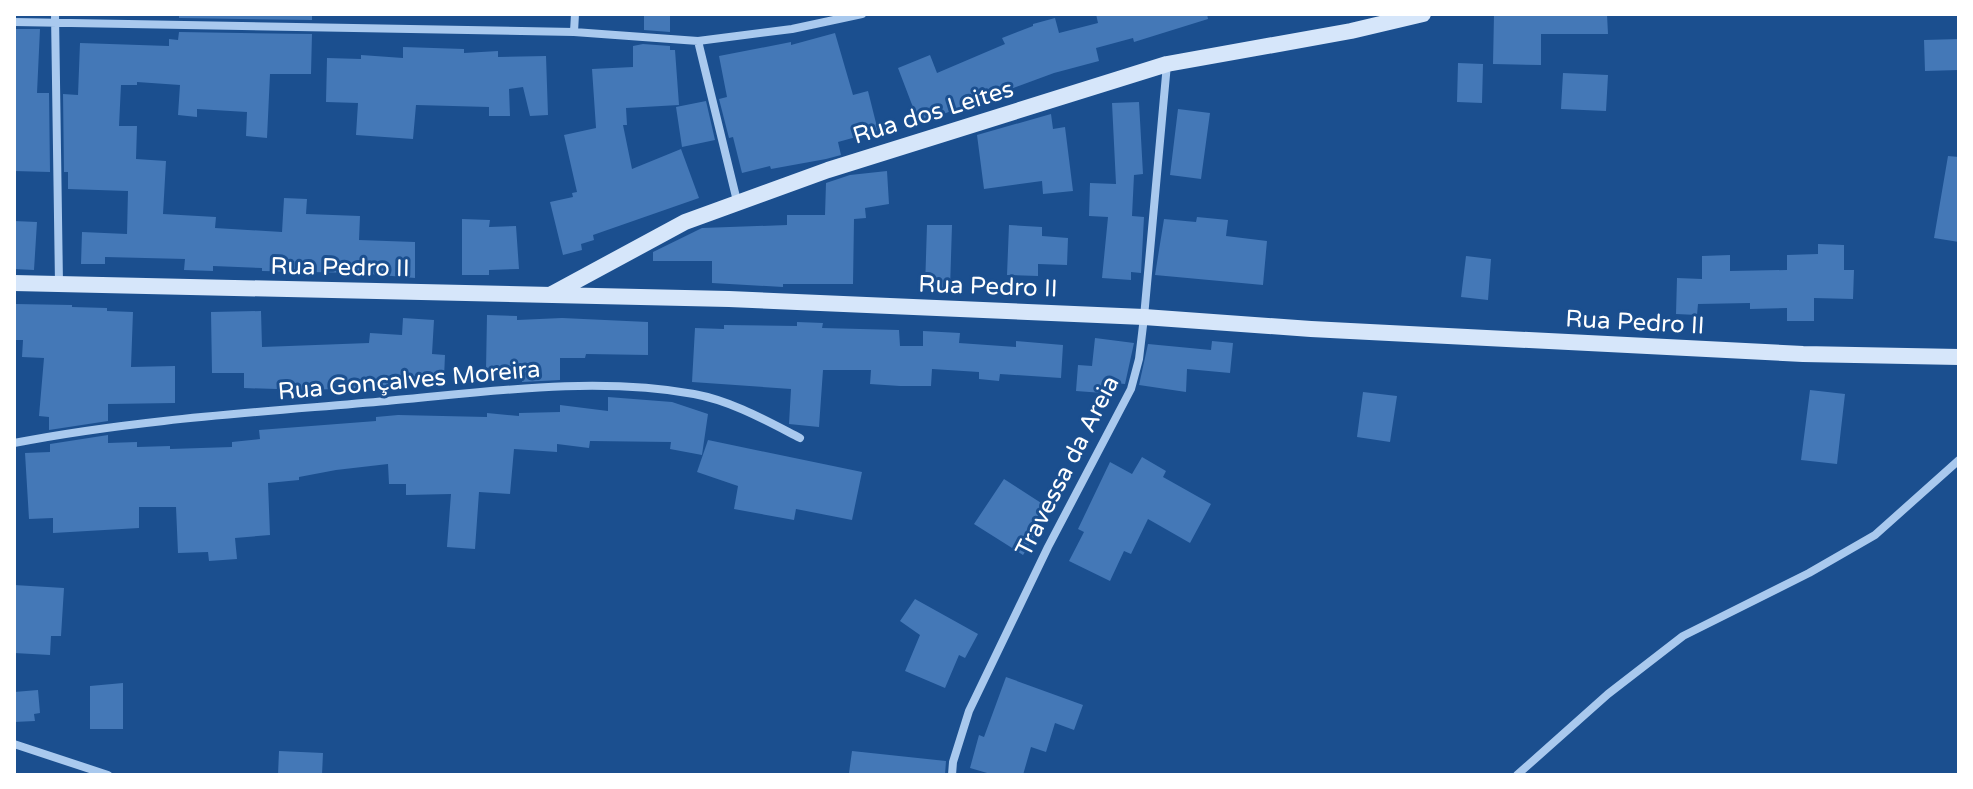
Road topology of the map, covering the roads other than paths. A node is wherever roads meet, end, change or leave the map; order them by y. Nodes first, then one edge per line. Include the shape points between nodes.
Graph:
1 (575, 14) edge
2 (862, 14) edge
3 (1423, 14) edge
4 (55, 19) edge
5 (14, 22) edge
6 (574, 32) junction
7 (698, 41) junction
8 (1167, 64) junction
9 (737, 201) junction
10 (14, 283) edge
11 (59, 284) junction
12 (549, 296) junction
13 (1144, 317) junction
14 (1959, 357) edge
15 (800, 438) dead end
16 (14, 443) edge
17 (1959, 460) edge
18 (14, 744) edge
19 (108, 775) edge
20 (952, 775) edge
21 (1517, 775) edge

1 - 6 street
2 - 7 street
3 - 8 street, Rua dos Leites
4 - 5 street
4 - 6 street
4 - 11 street
6 - 7 street
7 - 9 street
8 - 9 street, Rua dos Leites
8 - 13 street, Travessa da Areia
9 - 12 street, Rua dos Leites via 685,222
10 - 11 street, Rua Pedro II
11 - 12 street, Rua Pedro II
12 - 13 street, Rua Pedro II
13 - 14 street, Rua Pedro II via 1803,354
13 - 20 street, Travessa da Areia via 1131,389 969,711
15 - 16 street, Rua Gonçalves Moreira via 754,414 698,395 603,388 303,408
17 - 21 street via 1875,535 1683,636
18 - 19 street

